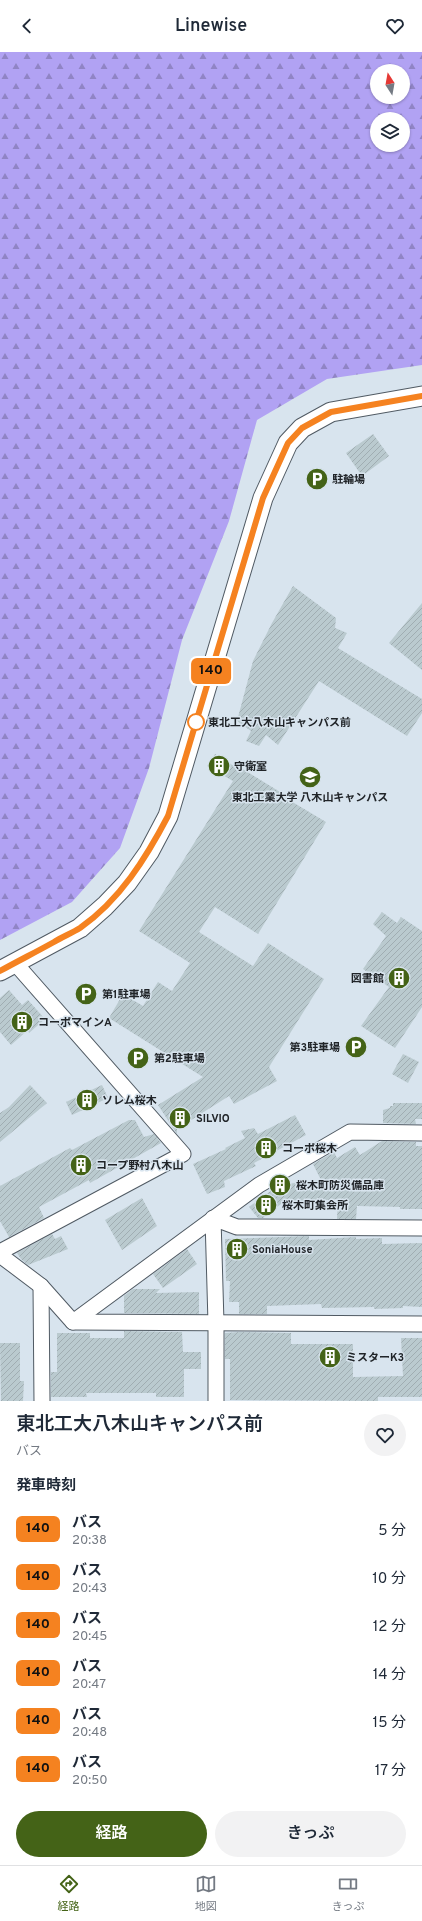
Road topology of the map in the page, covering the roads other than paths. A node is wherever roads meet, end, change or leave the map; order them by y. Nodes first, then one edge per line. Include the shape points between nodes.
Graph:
1 (422, 396) edge
2 (7, 967) edge
3 (422, 1133) edge
4 (213, 1218) junction
5 (422, 1228) edge
6 (0, 1252) edge
7 (0, 1255) edge
8 (41, 1286) junction
9 (73, 1322) junction
10 (216, 1323) junction
11 (422, 1324) edge
12 (42, 1401) edge
13 (216, 1401) edge

1 - 2 street via 331,412 302,428 288,443 263,498 168,816 149,852 127,883 80,928
2 - 6 street via 183,1154
3 - 4 street via 350,1132 259,1185
4 - 5 street via 237,1227
4 - 9 street
4 - 10 street
7 - 8 street
8 - 9 street
8 - 12 street
9 - 10 street
10 - 11 street
10 - 13 street

